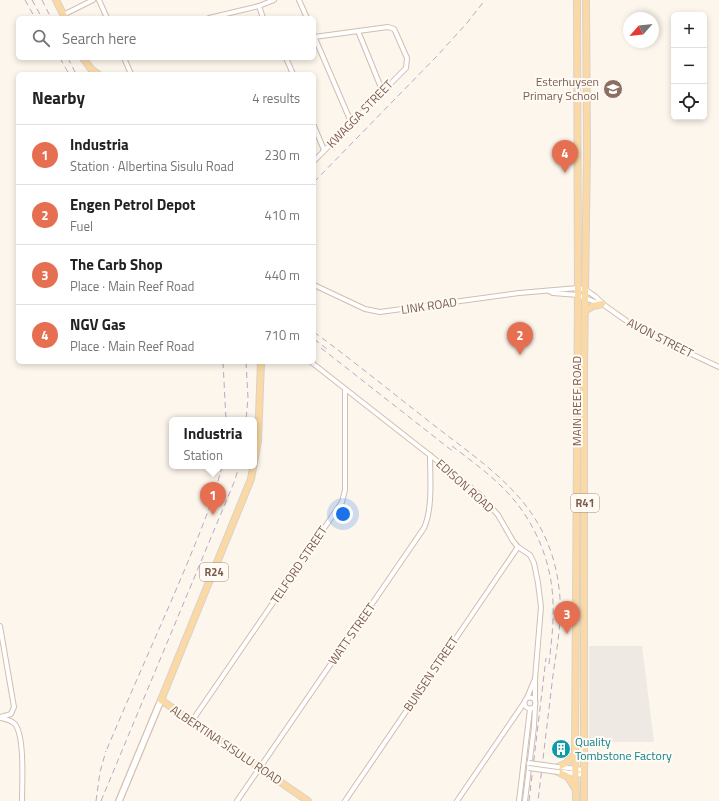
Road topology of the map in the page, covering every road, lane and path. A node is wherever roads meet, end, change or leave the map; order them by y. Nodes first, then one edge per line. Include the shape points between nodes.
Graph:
1 (56, 0) edge
2 (93, 0) edge
3 (99, 0) edge
4 (274, 0) edge
5 (298, 0) edge
6 (577, 0) edge
7 (586, 0) edge
8 (268, 1) edge
9 (260, 6) junction
10 (64, 16) edge
11 (106, 16) edge
12 (218, 16) edge
13 (262, 16) edge
14 (306, 16) edge
15 (358, 32) junction
16 (316, 37) edge
17 (316, 42) edge
18 (84, 60) edge
19 (125, 60) edge
20 (287, 60) edge
21 (95, 72) edge
22 (130, 72) edge
23 (291, 72) edge
24 (382, 90) junction
25 (587, 96) junction
26 (578, 97) junction
27 (578, 117) junction
28 (587, 117) junction
29 (351, 122) junction
30 (316, 131) edge
31 (324, 150) junction
32 (316, 159) edge
33 (316, 286) edge
34 (578, 288) junction
35 (586, 290) junction
36 (548, 291) junction
37 (578, 295) junction
38 (586, 298) junction
39 (603, 305) junction
40 (586, 310) junction
41 (261, 364) edge
42 (314, 364) edge
43 (719, 367) edge
44 (345, 389) junction
45 (257, 446) edge
46 (430, 455) junction
47 (253, 469) edge
48 (577, 472) junction
49 (585, 472) junction
50 (518, 547) junction
51 (0, 626) edge
52 (576, 655) junction
53 (584, 655) junction
54 (535, 679) junction
55 (527, 698) junction
56 (161, 700) junction
57 (530, 706) junction
58 (0, 717) edge
59 (192, 721) junction
60 (575, 754) junction
61 (529, 766) junction
62 (260, 768) junction
63 (558, 769) junction
64 (576, 771) junction
65 (584, 773) junction
66 (576, 792) junction
67 (22, 801) edge
68 (119, 801) edge
69 (237, 801) edge
70 (308, 801) edge
71 (345, 801) edge
72 (457, 801) edge
73 (519, 801) edge
74 (525, 801) edge
75 (576, 801) edge
76 (584, 801) edge

1 - 10 main road
2 - 10 street
3 - 11 street
4 - 8 street
5 - 14 street
6 - 26 main road, MAIN REEF ROAD / R41
7 - 25 main road, MAIN REEF ROAD / R41
8 - 9 street
9 - 12 street
9 - 13 street
15 - 16 street
15 - 24 street
15 - 24 street, KWAGGA STREET via 388,27 394,29 407,58 406,68
17 - 29 street
18 - 21 main road
19 - 22 street
20 - 23 street
24 - 29 street, KWAGGA STREET
25 - 26 main road
25 - 28 main road, MAIN REEF ROAD / R41
26 - 27 main road, MAIN REEF ROAD / R41
27 - 28 main road
27 - 34 main road, MAIN REEF ROAD / R41
28 - 35 main road, MAIN REEF ROAD / R41
29 - 31 street, KWAGGA STREET
30 - 31 street
31 - 32 street, KWAGGA STREET
33 - 36 street, LINK ROAD via 380,312
34 - 35 street, LINK ROAD
34 - 36 street, LINK ROAD
34 - 37 main road, MAIN REEF ROAD / R41
35 - 38 main road, MAIN REEF ROAD / R41
35 - 39 street, AVON STREET
36 - 37 street, LINK ROAD
37 - 38 street, LINK ROAD
37 - 48 main road, MAIN REEF ROAD / R41
38 - 39 street, AVON STREET
38 - 40 main road, MAIN REEF ROAD / R41
39 - 40 main road
39 - 43 street, AVON STREET via 638,329
40 - 49 main road, MAIN REEF ROAD / R41
41 - 45 main road, ALBERTINA SISULU ROAD / R24
42 - 44 street, EDISON ROAD
44 - 46 street, EDISON ROAD
44 - 59 street, TELFORD STREET via 345,490 342,502
46 - 50 street, EDISON ROAD via 484,499 498,515
46 - 62 street, WATT STREET via 428,515 424,528
47 - 56 main road, ALBERTINA SISULU ROAD / R24 via 244,499
48 - 49 main road
48 - 52 main road, MAIN REEF ROAD / R41
49 - 53 main road, MAIN REEF ROAD / R41
50 - 54 street, EDISON ROAD via 532,558 538,583 541,617
50 - 71 street, BUNSEN STREET
51 - 58 street via 14,704 13,711
52 - 53 main road
52 - 60 main road, MAIN REEF ROAD / R41
53 - 65 main road, MAIN REEF ROAD / R41
54 - 55 street, EDISON ROAD
54 - 57 street, EDISON ROAD
55 - 57 street, EDISON ROAD
55 - 57 street via 532,698
56 - 59 main road, ALBERTINA SISULU ROAD
56 - 68 street
57 - 61 street via 534,720
57 - 72 street via 518,711
57 - 73 street, EDISON ROAD
58 - 67 street via 12,722 18,731 22,757
59 - 62 main road, ALBERTINA SISULU ROAD
60 - 63 main road
60 - 64 main road, MAIN REEF ROAD / R41
61 - 63 street, bridge
61 - 74 street
62 - 69 street, WATT STREET
62 - 70 main road, ALBERTINA SISULU ROAD
63 - 64 street
63 - 66 main road via 568,777
64 - 65 street
64 - 66 main road, MAIN REEF ROAD / R41
65 - 76 main road, MAIN REEF ROAD / R41
66 - 75 main road, MAIN REEF ROAD / R41

